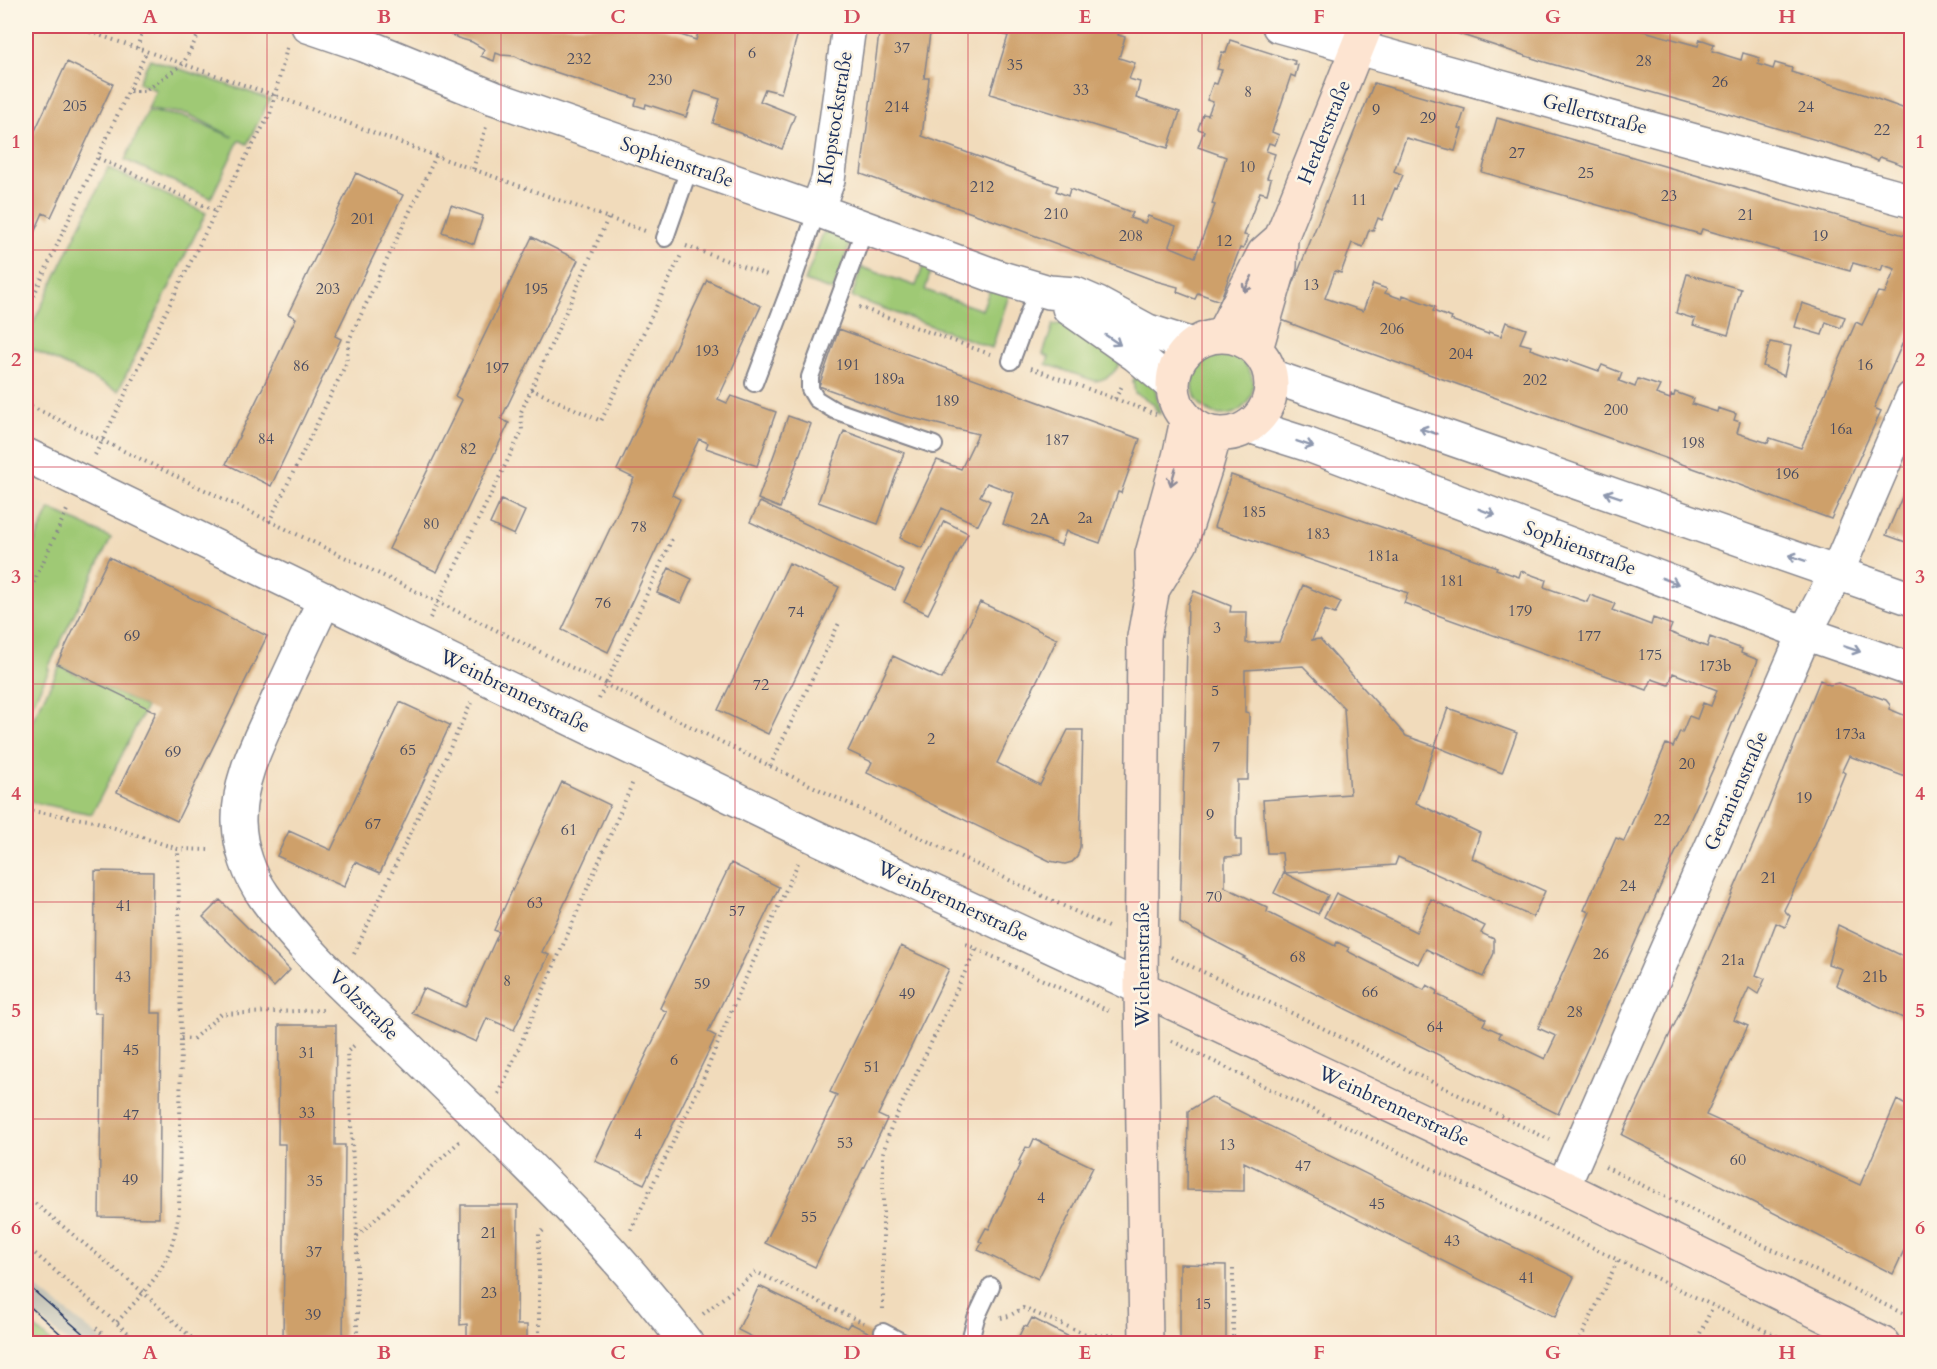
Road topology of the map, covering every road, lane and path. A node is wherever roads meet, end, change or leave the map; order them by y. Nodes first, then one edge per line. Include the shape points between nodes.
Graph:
1 (144, 26) edge
2 (203, 26) edge
3 (849, 26) edge
4 (1279, 26) edge
5 (316, 33) edge
6 (1361, 37) edge
7 (137, 48) dead end
8 (147, 51) dead end
9 (130, 91) junction
10 (494, 98) junction
11 (436, 156) dead end
12 (98, 158) junction
13 (690, 166) junction
14 (473, 169) dead end
15 (1911, 201) edge
16 (817, 210) junction
17 (216, 211) junction
18 (608, 218) dead end
19 (865, 228) junction
20 (665, 238) dead end
21 (1281, 238) junction
22 (685, 246) dead end
23 (1044, 290) junction
24 (26, 312) edge
25 (1207, 340) junction
26 (1011, 361) dead end
27 (1263, 362) junction
28 (754, 383) dead end
29 (1172, 385) junction
30 (531, 389) junction
31 (1911, 398) edge
32 (26, 404) edge
33 (1249, 426) junction
34 (1201, 427) junction
35 (102, 441) junction
36 (934, 445) dead end
37 (26, 455) edge
38 (81, 482) junction
39 (269, 522) junction
40 (672, 539) dead end
41 (1837, 572) junction
42 (26, 599) edge
43 (1911, 599) edge
44 (325, 600) junction
45 (438, 602) junction
46 (840, 621) dead end
47 (1805, 633) junction
48 (1911, 670) edge
49 (607, 684) junction
50 (471, 704) dead end
51 (770, 766) junction
52 (633, 782) dead end
53 (26, 810) edge
54 (798, 863) dead end
55 (1142, 943) junction
56 (976, 949) dead end
57 (1141, 988) junction
58 (348, 990) junction
59 (381, 1022) junction
60 (181, 1038) junction
61 (482, 1121) junction
62 (1578, 1154) junction
63 (1563, 1186) junction
64 (26, 1196) edge
65 (568, 1207) junction
66 (357, 1236) junction
67 (26, 1246) edge
68 (617, 1258) junction
69 (1618, 1260) dead end
70 (1233, 1269) dead end
71 (991, 1286) dead end
72 (144, 1293) junction
73 (1713, 1306) dead end
74 (976, 1318) junction
75 (1911, 1318) edge
76 (117, 1322) junction
77 (96, 1329) dead end
78 (883, 1332) junction
79 (130, 1334) junction
80 (1146, 1339) edge
81 (677, 1340) edge
82 (113, 1344) edge
83 (121, 1344) edge
84 (141, 1344) edge
85 (198, 1344) edge
86 (357, 1344) edge
87 (539, 1344) edge
88 (906, 1344) edge
89 (969, 1344) edge
90 (1233, 1344) edge
91 (1578, 1344) edge
92 (1695, 1344) edge
93 (1883, 1344) edge

1 - 7 path
2 - 9 path via 183,64 145,91
3 - 16 street, Klopstockstraße via 828,180
4 - 6 street, Gellertstraße
5 - 10 street, Sophienstraße
5 - 17 path
6 - 15 street, Gellertstraße
6 - 21 street, Herderstraße
8 - 9 path
9 - 12 path
10 - 13 street, Sophienstraße
10 - 14 path
11 - 39 path via 350,340 346,364
12 - 17 path
12 - 24 path
13 - 16 street, Sophienstraße
13 - 20 lane
16 - 19 street, Sophienstraße
16 - 28 lane
17 - 35 path
18 - 30 path
19 - 23 street, Sophienstraße
19 - 36 lane via 810,377 810,389 816,399 834,410
21 -> 25 street, Herderstraße via 1264,253
21 - 27 street, Herderstraße via 1280,266
22 - 30 path via 601,421
23 - 25 street, Sophienstraße via 1075,294 1148,331
23 - 26 lane
23 -> 29 street, Sophienstraße
25 - 27 street via 1240,338
25 - 29 street via 1181,356
27 - 33 street via 1271,392 1266,407
41 -> 27 street
29 - 34 street via 1176,404
30 - 45 path via 521,412 522,431
31 - 41 street, Geranienstraße
32 - 35 path
33 - 34 street via 1229,434
33 -> 47 street, Sophienstraße via 1306,444
34 - 55 street, Wichernstraße via 1179,457 1152,554 1153,588 1144,637
35 - 39 path
37 - 38 street, Weinbrennerstraße
38 - 42 path
38 - 44 street, Weinbrennerstraße
39 - 45 path
40 - 49 path
41 - 43 street
41 - 47 street, Geranienstraße
44 - 57 street, Weinbrennerstraße via 811,835
44 - 58 street, Volzstraße via 258,743 243,782 239,820 242,852 262,894 290,930
45 - 49 path
46 - 51 path
47 -> 48 street, Sophienstraße
47 - 62 street, Geranienstraße
49 - 51 path
50 - 58 path via 377,908
51 - 55 path
52 - 61 path via 493,1107
53 - 60 path via 93,821 178,849
54 - 68 path via 703,1079
55 - 57 street, Wichernstraße
55 - 62 path
56 - 78 path via 891,1127 884,1153
57 - 63 street, Weinbrennerstraße
57 - 80 street, Wichernstraße
58 - 59 street, Volzstraße
58 - 60 path via 343,1010 221,1014 193,1039
59 - 61 street, Volzstraße
59 - 66 path via 347,1052
60 - 72 path via 176,1234 160,1272
61 - 65 street, Volzstraße
61 - 66 path
62 - 63 street, Geranienstraße
62 - 75 path
63 - 93 street, Weinbrennerstraße
64 - 72 path
65 - 68 street, Volzstraße
65 - 87 path via 539,1234
66 - 86 path
67 - 76 path
68 - 81 street, Volzstraße
69 - 91 path
70 - 90 path
71 - 74 lane
72 - 76 path
72 - 85 path
73 - 92 path
74 - 80 path via 1009,1316 1023,1308 1088,1335
74 - 89 lane
76 - 79 path
77 - 82 path
78 - 81 path via 756,1272
78 - 88 lane
79 - 83 path
79 - 84 path

